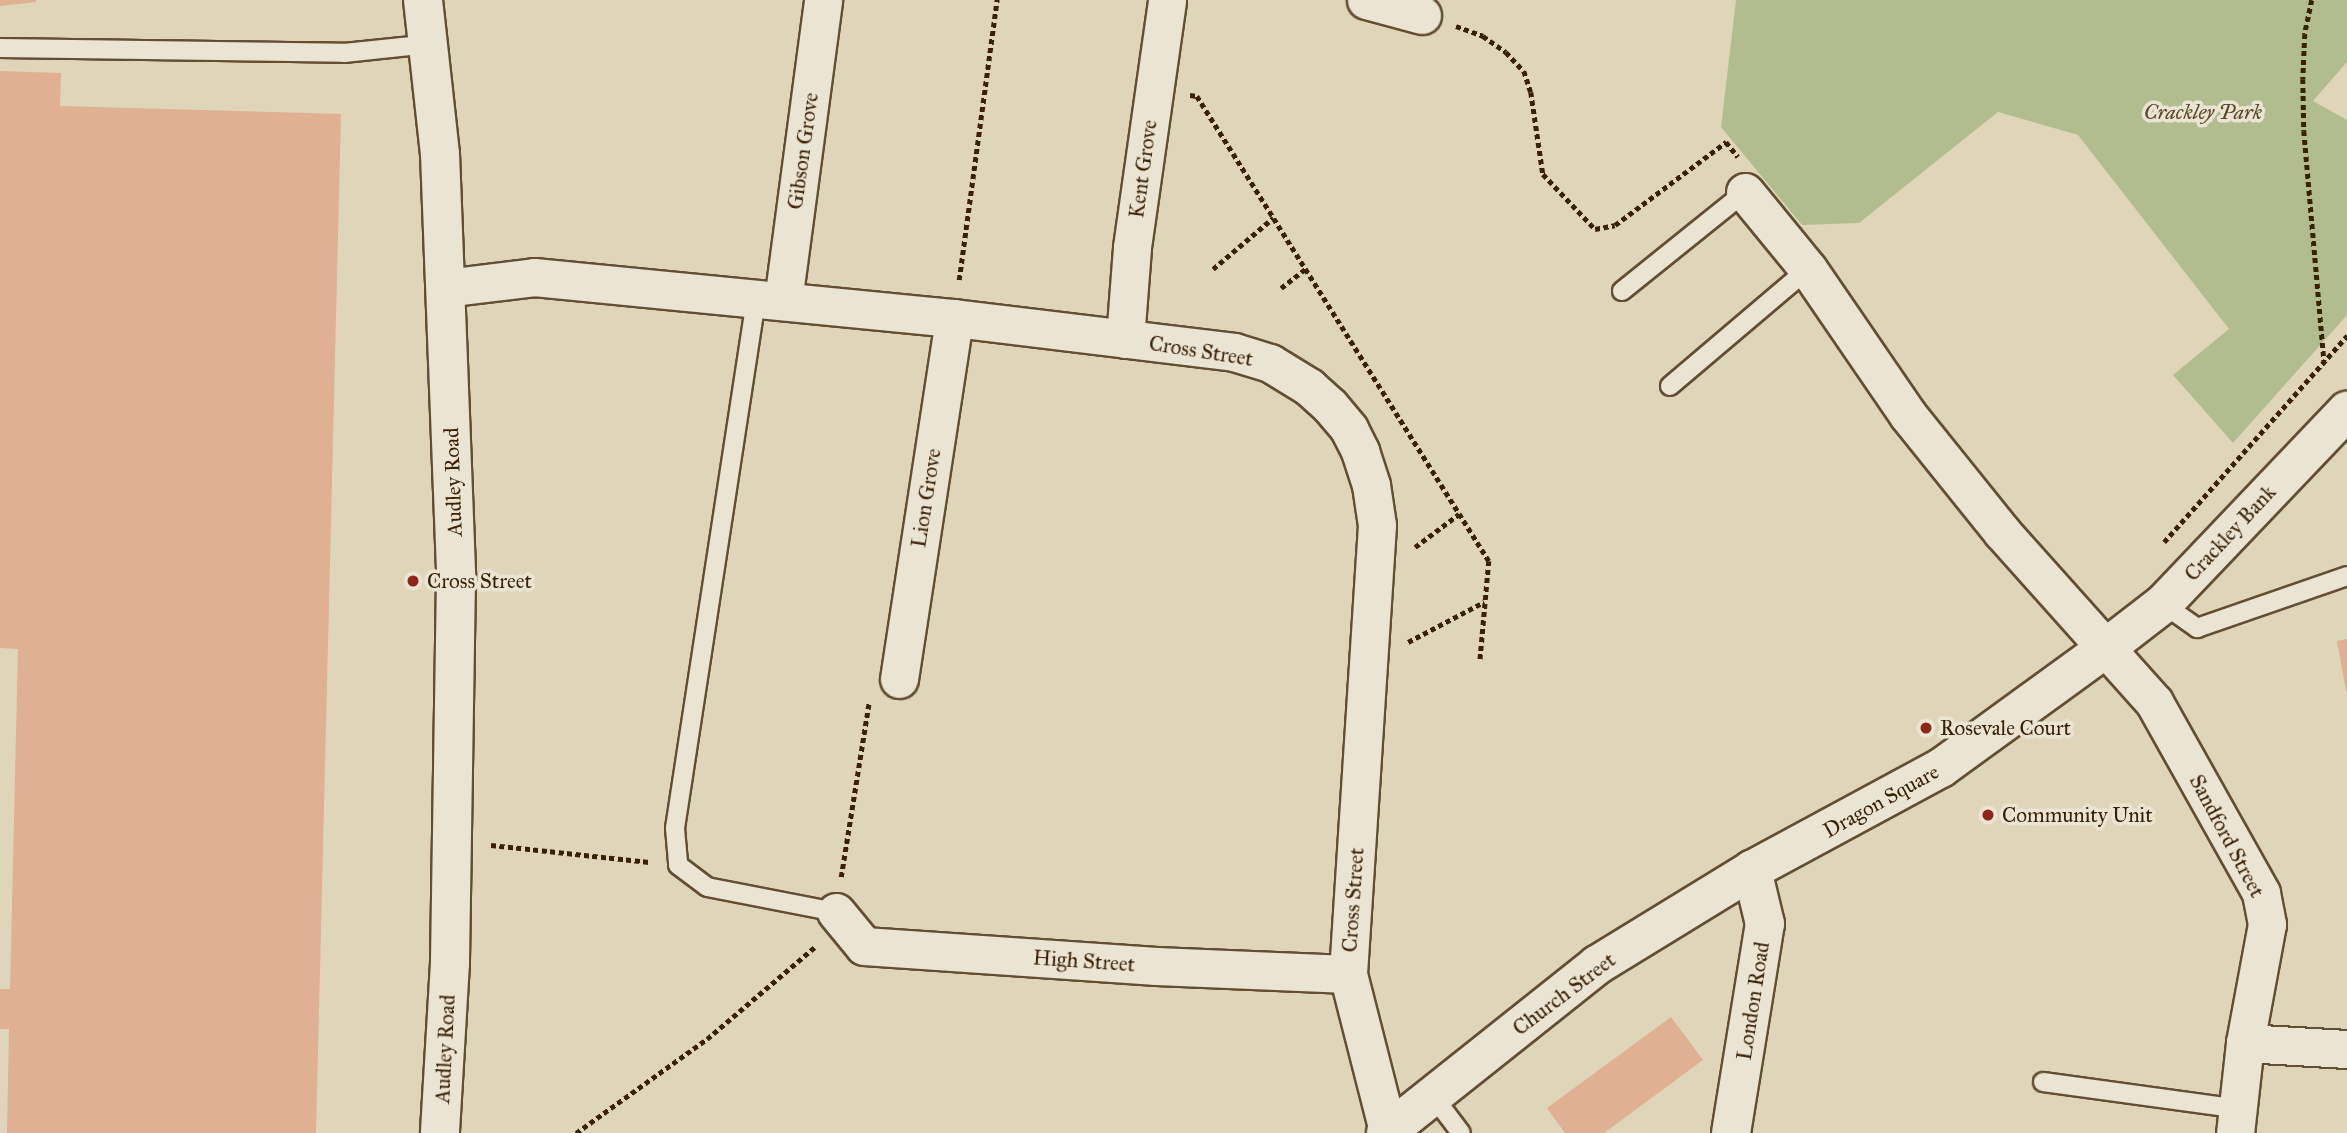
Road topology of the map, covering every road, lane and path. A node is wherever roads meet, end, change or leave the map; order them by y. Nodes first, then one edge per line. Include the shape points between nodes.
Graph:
1 (423, 0) edge
2 (823, 0) edge
3 (997, 0) edge
4 (1167, 0) edge
5 (1366, 0) edge
6 (2312, 0) edge
7 (1422, 15) joint
8 (429, 44) junction
9 (0, 48) edge
10 (1154, 90) junction
11 (1745, 192) junction
12 (1273, 218) junction
13 (1213, 269) dead end
14 (1305, 269) junction
15 (1808, 269) junction
16 (445, 288) junction
17 (1281, 288) dead end
18 (1622, 291) dead end
19 (769, 300) junction
20 (954, 318) junction
21 (2347, 335) edge
22 (1125, 339) junction
23 (2324, 362) junction
24 (1670, 386) dead end
25 (2347, 411) edge
26 (2162, 543) dead end
27 (2347, 576) edge
28 (1485, 602) junction
29 (2163, 604) junction
30 (2106, 648) junction
31 (1480, 662) dead end
32 (1368, 664) junction
33 (899, 679) dead end
34 (452, 841) junction
35 (678, 865) junction
36 (1752, 870) junction
37 (836, 912) joint
38 (1348, 974) junction
39 (2245, 1043) junction
40 (2347, 1049) edge
41 (2043, 1082) dead end
42 (1433, 1096) junction
43 (2237, 1121) edge
44 (1387, 1132) edge
45 (440, 1133) edge
46 (1461, 1133) edge
47 (1732, 1133) edge

1 - 8 street, Audley Road
2 - 19 street, Gibson Grove
3 - 20 path
4 - 10 street, Kent Grove
5 - 7 street
6 - 23 path via 2303,68 2304,131
7 - 11 path via 1483,36 1524,71 1543,174 1595,229 1615,225 1726,142 1758,180
8 - 9 lane via 344,53
8 - 16 street, Audley Road via 440,153
10 - 12 path via 1196,96
10 - 22 street, Kent Grove via 1132,247
11 - 15 street
11 - 18 lane
12 - 13 path
12 - 14 path
14 - 17 path
14 - 28 path via 1489,561
15 - 24 lane
15 - 30 street via 1908,415 2002,532
16 - 19 street, Cross Street via 534,277
16 - 34 street, Audley Road via 456,578
19 - 20 street, Cross Street
19 - 35 lane via 675,828
20 - 22 street, Cross Street
20 - 33 street, Lion Grove
21 - 23 path
22 - 32 street, Cross Street via 1234,352 1270,363 1309,387 1349,429 1371,485 1377,525
23 - 26 path
25 - 29 street, Crackley Bank
27 - 29 lane via 2197,628
28 - 31 path
28 - 32 path
29 - 30 street, Crackley Bank
30 - 36 street, Dragon Square via 1941,768
30 - 39 street, Sandford Street via 2154,702 2261,892 2267,924
32 - 38 street, Cross Street
34 - 35 path
34 - 45 street, Audley Road
35 - 37 lane via 707,887
36 - 42 street, Church Street via 1597,965
36 - 47 street, London Road via 1765,924
37 - 38 street, High Street via 864,946
38 - 44 street, Cross Street
39 - 40 street
39 - 43 street, Sandford Street
41 - 43 lane
42 - 44 street, Church Street
42 - 46 lane

